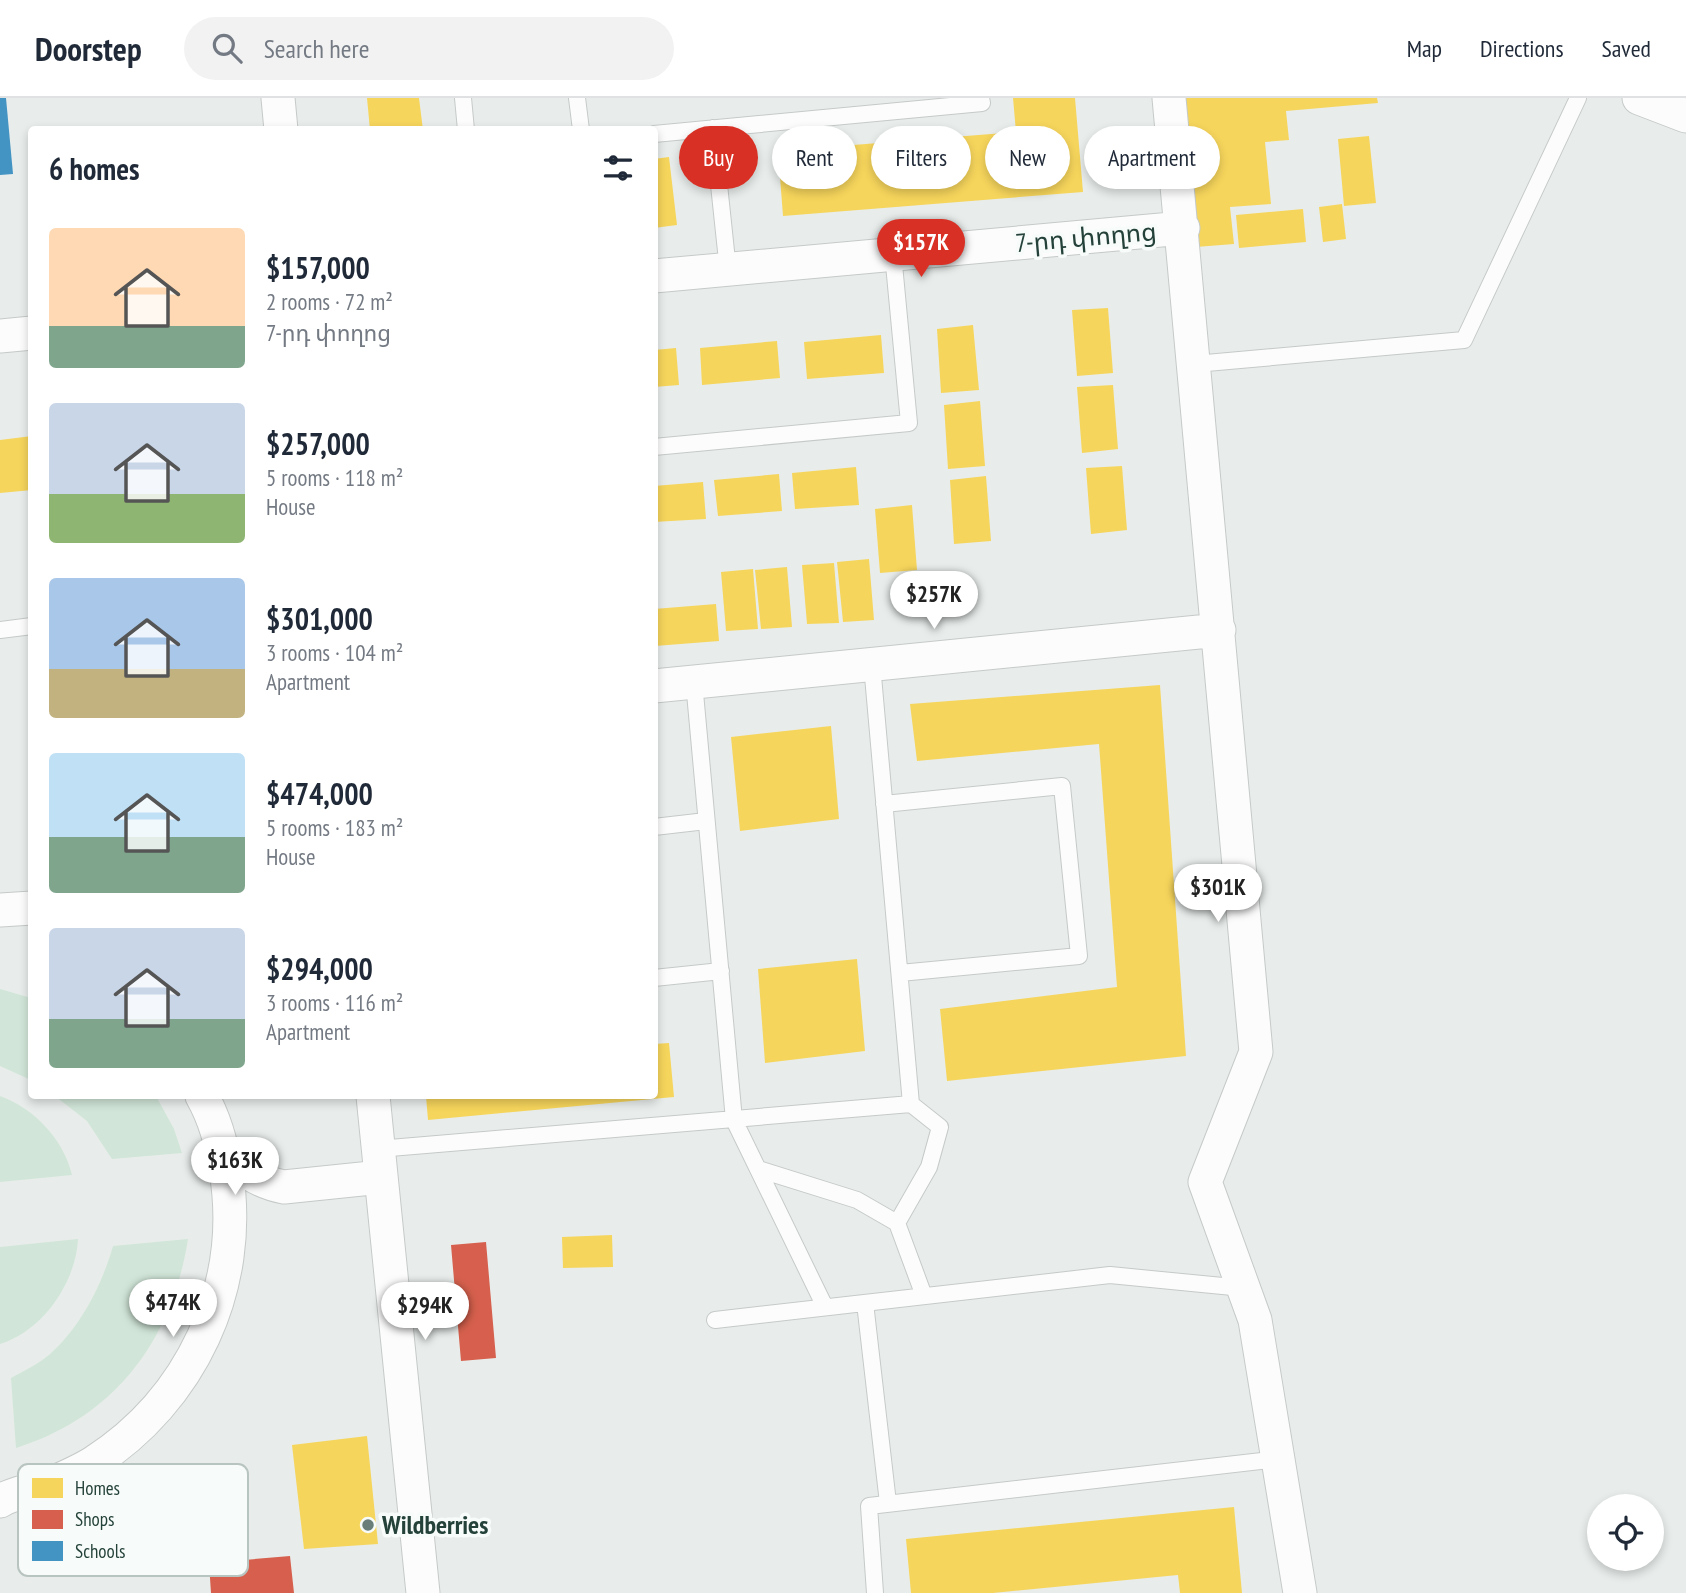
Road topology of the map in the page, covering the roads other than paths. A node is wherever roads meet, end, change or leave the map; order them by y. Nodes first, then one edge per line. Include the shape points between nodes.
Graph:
1 (278, 98) edge
2 (463, 98) edge
3 (578, 98) edge
4 (981, 98) edge
5 (1169, 98) edge
6 (1578, 98) edge
7 (1639, 98) edge
8 (862, 106) edge
9 (1686, 116) edge
10 (281, 126) edge
11 (466, 126) edge
12 (581, 126) edge
13 (727, 126) edge
14 (679, 131) edge
15 (658, 134) edge
16 (719, 189) edge
17 (1183, 228) junction
18 (893, 254) junction
19 (728, 270) junction
20 (658, 276) edge
21 (28, 333) edge
22 (0, 336) edge
23 (1195, 364) junction
24 (658, 447) edge
25 (28, 626) edge
26 (0, 630) edge
27 (1219, 630) junction
28 (872, 665) junction
29 (694, 682) junction
30 (658, 686) edge
31 (884, 804) junction
32 (706, 821) junction
33 (658, 827) edge
34 (28, 908) edge
35 (0, 910) edge
36 (721, 971) junction
37 (900, 973) junction
38 (658, 978) edge
39 (203, 1099) edge
40 (373, 1099) edge
41 (911, 1104) junction
42 (734, 1120) junction
43 (222, 1147) junction
44 (380, 1163) junction
45 (758, 1169) junction
46 (284, 1187) junction
47 (897, 1223) junction
48 (229, 1250) junction
49 (1243, 1288) junction
50 (924, 1296) junction
51 (865, 1303) junction
52 (825, 1307) junction
53 (715, 1320) dead end
54 (1278, 1459) junction
55 (92, 1464) edge
56 (18, 1495) edge
57 (0, 1501) edge
58 (888, 1503) junction
59 (423, 1593) edge
60 (874, 1593) edge
61 (1300, 1593) edge

1 - 10 street
2 - 11 lane
3 - 12 lane
4 - 8 lane via 982,103
5 - 17 street
6 - 23 lane via 1464,340
7 - 9 street
8 - 13 lane
14 - 15 lane
16 - 19 lane
17 - 18 street, 7-րդ փողոց
17 - 23 street
18 - 19 street, 7-րդ փողոց
18 - 24 lane via 909,423
19 - 20 street, 7-րդ փողոց
21 - 22 street
23 - 27 street
25 - 26 lane
27 - 28 street
27 - 49 street via 1256,1052 1205,1182
28 - 29 street
28 - 31 lane
29 - 30 street
29 - 32 lane
31 - 37 lane
31 - 37 lane via 1062,786 1079,956
32 - 33 lane
32 - 36 lane
34 - 35 street
36 - 38 lane
36 - 42 lane
37 - 41 lane
39 - 43 street
40 - 44 street
41 - 42 lane
41 - 47 lane via 940,1128 929,1167
42 - 44 lane
42 - 45 lane
43 - 46 street via 236,1165 253,1176
43 - 48 street via 230,1192
44 - 46 street
44 - 59 street
45 - 47 lane via 857,1200
45 - 52 lane
46 - 48 street via 253,1205
47 - 50 lane
48 - 55 street via 209,1328 188,1368 161,1405 129,1437
49 - 50 lane via 1111,1275
49 - 54 street via 1255,1320
50 - 51 lane
51 - 52 lane
51 - 58 lane
52 - 53 lane
54 - 58 lane
54 - 61 street
56 - 57 street
58 - 60 lane via 869,1506

